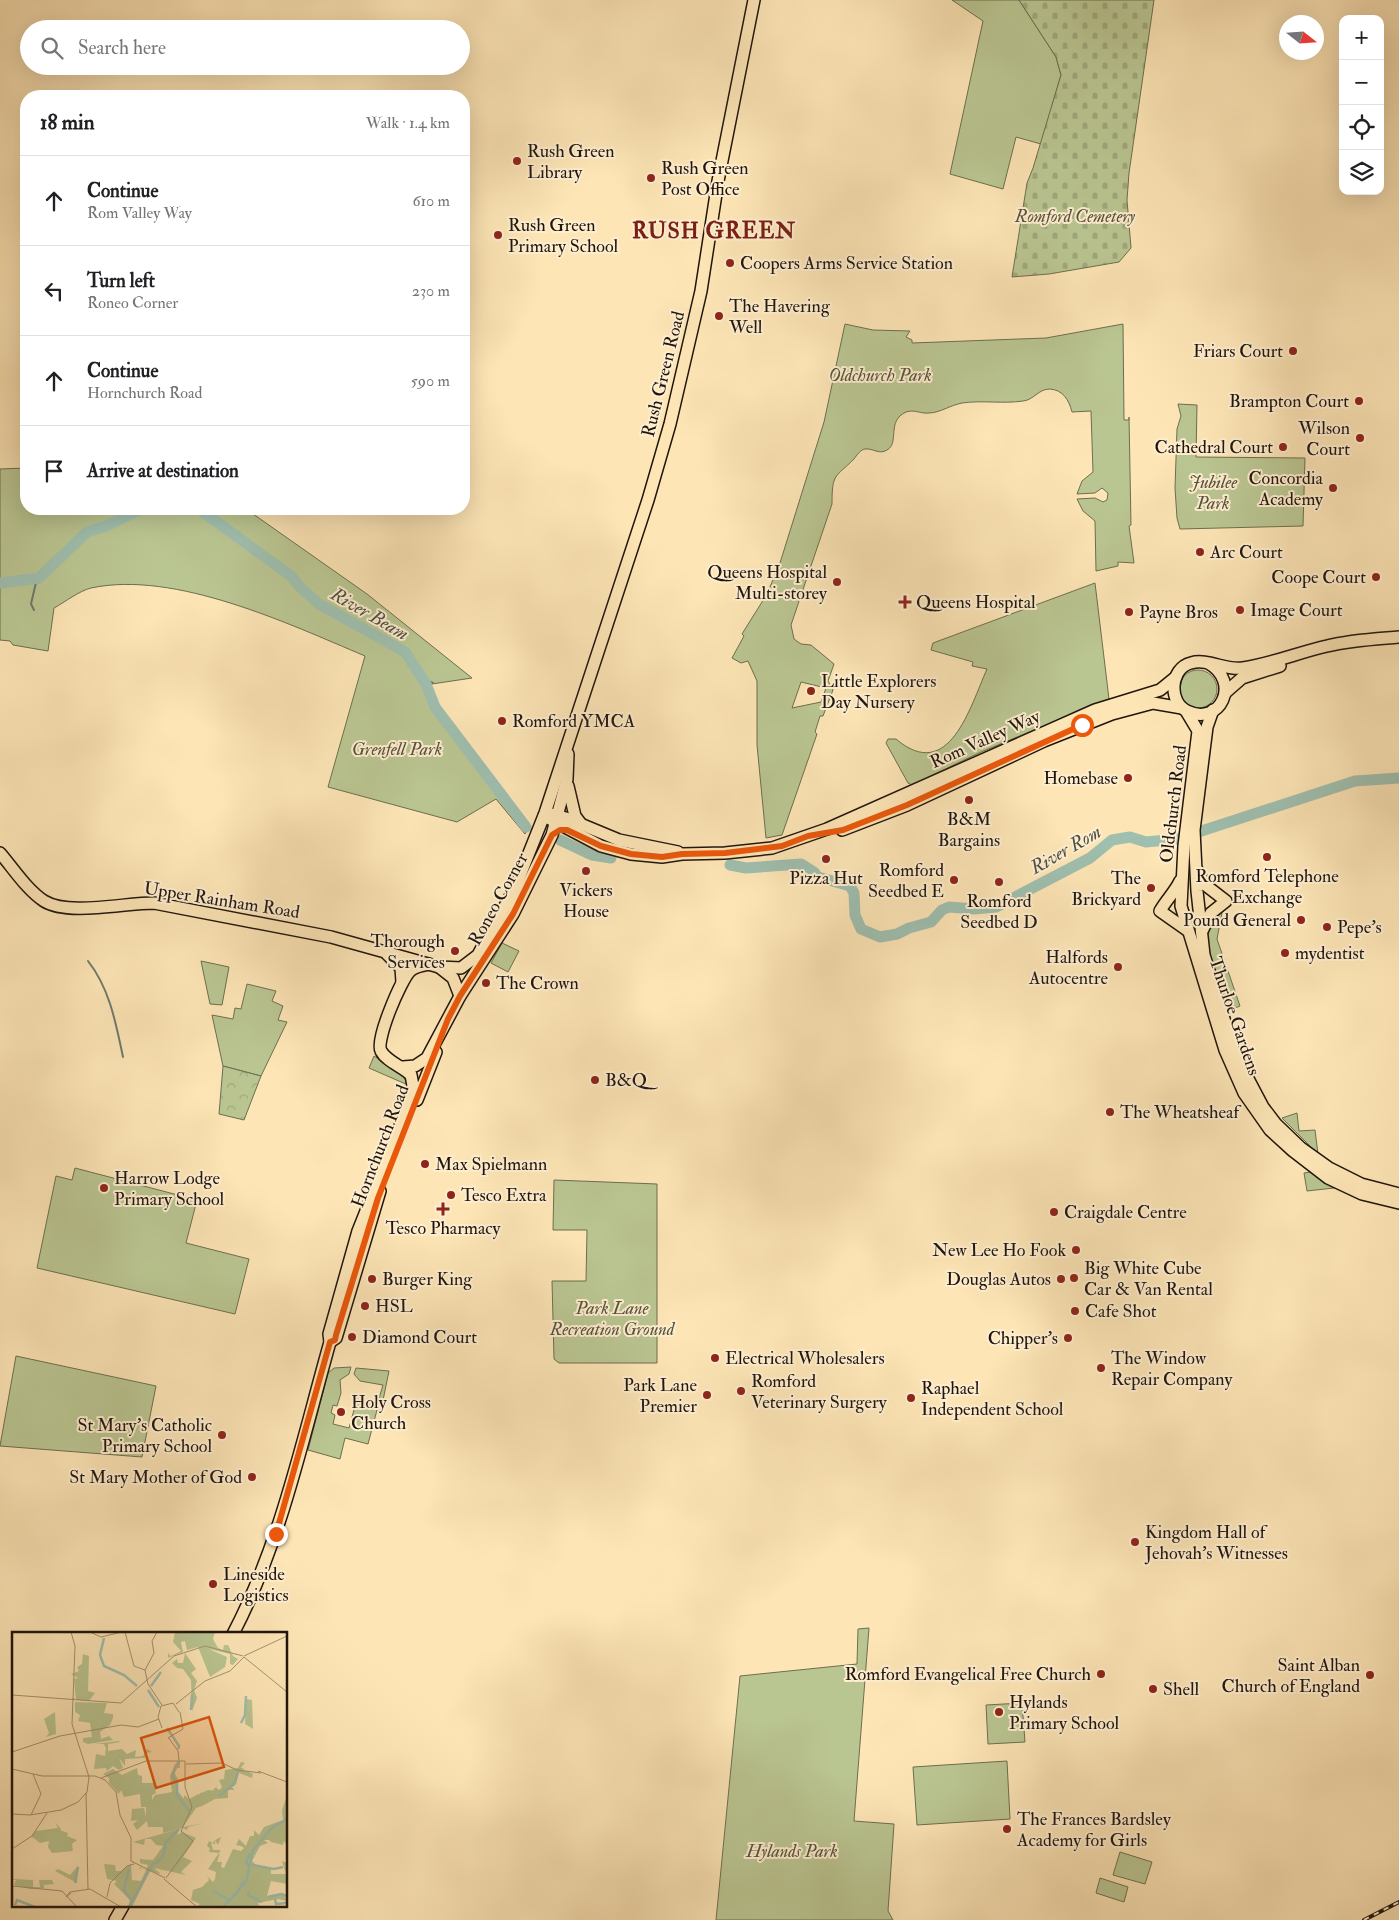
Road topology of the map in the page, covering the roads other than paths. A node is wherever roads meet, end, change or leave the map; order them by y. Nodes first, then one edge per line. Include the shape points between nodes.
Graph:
1 (754, 0) edge
2 (1399, 637) edge
3 (1399, 642) edge
4 (1208, 663) junction
5 (1176, 677) junction
6 (1226, 692) junction
7 (1184, 709) junction
8 (1213, 710) junction
9 (568, 748) junction
10 (567, 779) junction
11 (545, 814) junction
12 (557, 819) junction
13 (584, 826) junction
14 (567, 830) junction
15 (552, 835) junction
16 (1189, 835) junction
17 (808, 836) junction
18 (619, 840) junction
19 (0, 853) edge
20 (631, 854) junction
21 (682, 854) junction
22 (1196, 868) junction
23 (1182, 878) junction
24 (1198, 904) joint
25 (1182, 906) joint
26 (1187, 930) junction
27 (1202, 932) junction
28 (387, 954) junction
29 (434, 966) junction
30 (402, 982) junction
31 (460, 996) junction
32 (448, 1019) junction
33 (404, 1067) junction
34 (1399, 1194) edge
35 (1399, 1204) edge
36 (330, 1342) junction
37 (234, 1632) edge
38 (123, 1908) edge
39 (115, 1920) edge

1 - 9 main road, Rush Green Road via 686,364 648,500
2 - 4 main road via 1328,645 1245,668
3 - 6 main road via 1329,651 1242,678
4 - 5 main road via 1189,663
4 - 6 main road via 1224,677
5 - 7 main road via 1175,698
5 - 17 main road, Rom Valley Way via 1160,690 1095,710
6 - 8 main road via 1223,701
7 - 8 main road via 1196,714
7 - 16 main road, Oldchurch Road via 1198,731
7 - 17 main road, Rom Valley Way via 1153,703 1112,714 1044,741 907,805 843,830
8 - 16 main road, Oldchurch Road via 1207,727
9 - 10 main road, Rush Green Road
9 - 11 main road, Rush Green Road
10 - 12 main road, Rush Green Road
10 - 13 main road, Rush Green Road via 575,816
11 - 12 main road, Rom Valley Way
11 - 29 main road, Roneo Corner via 515,888 478,955 461,968
12 - 13 main road, Rom Valley Way
12 - 14 main road, Rom Valley Way
12 - 15 main road, Roneo Corner
13 - 18 main road, Rom Valley Way
14 - 15 main road
14 - 20 main road, Rom Valley Way via 601,846
15 - 31 main road, Roneo Corner via 513,914
16 - 22 main road, Oldchurch Road
16 - 23 main road, Oldchurch Road
17 - 21 main road, Rom Valley Way via 782,846 755,850
18 - 20 main road, Rom Valley Way
18 - 21 main road, Rom Valley Way
19 - 28 main road, Upper Rainham Road via 38,896 60,908 73,910 154,903 331,937
20 - 21 main road, Rom Valley Way via 662,857
22 - 24 main road, Oldchurch Road
22 - 27 main road via 1204,884 1226,901 1211,913
23 - 25 main road, Oldchurch Road
23 - 26 main road via 1160,911
24 - 27 main road, Thurloe Gardens
25 - 26 main road, Thurloe Gardens
26 - 35 main road, Thurloe Gardens via 1225,1050 1244,1092 1270,1130 1328,1178 1362,1194
27 - 34 main road, Thurloe Gardens via 1209,973 1236,1054 1263,1107 1301,1148 1329,1168 1361,1184
28 - 29 main road, Upper Rainham Road
28 - 30 main road via 401,968
29 - 30 main road via 410,971
29 - 31 main road via 454,978
30 - 33 main road via 379,1044 386,1058
31 - 32 main road, Roneo Corner
32 - 33 main road via 425,1060 416,1066
32 - 36 main road, Hornchurch Road via 378,1198 335,1340
33 - 36 main road, Hornchurch Road via 412,1075 414,1091 358,1231 328,1334
36 - 37 main road, Hornchurch Road via 271,1548
38 - 39 main road

